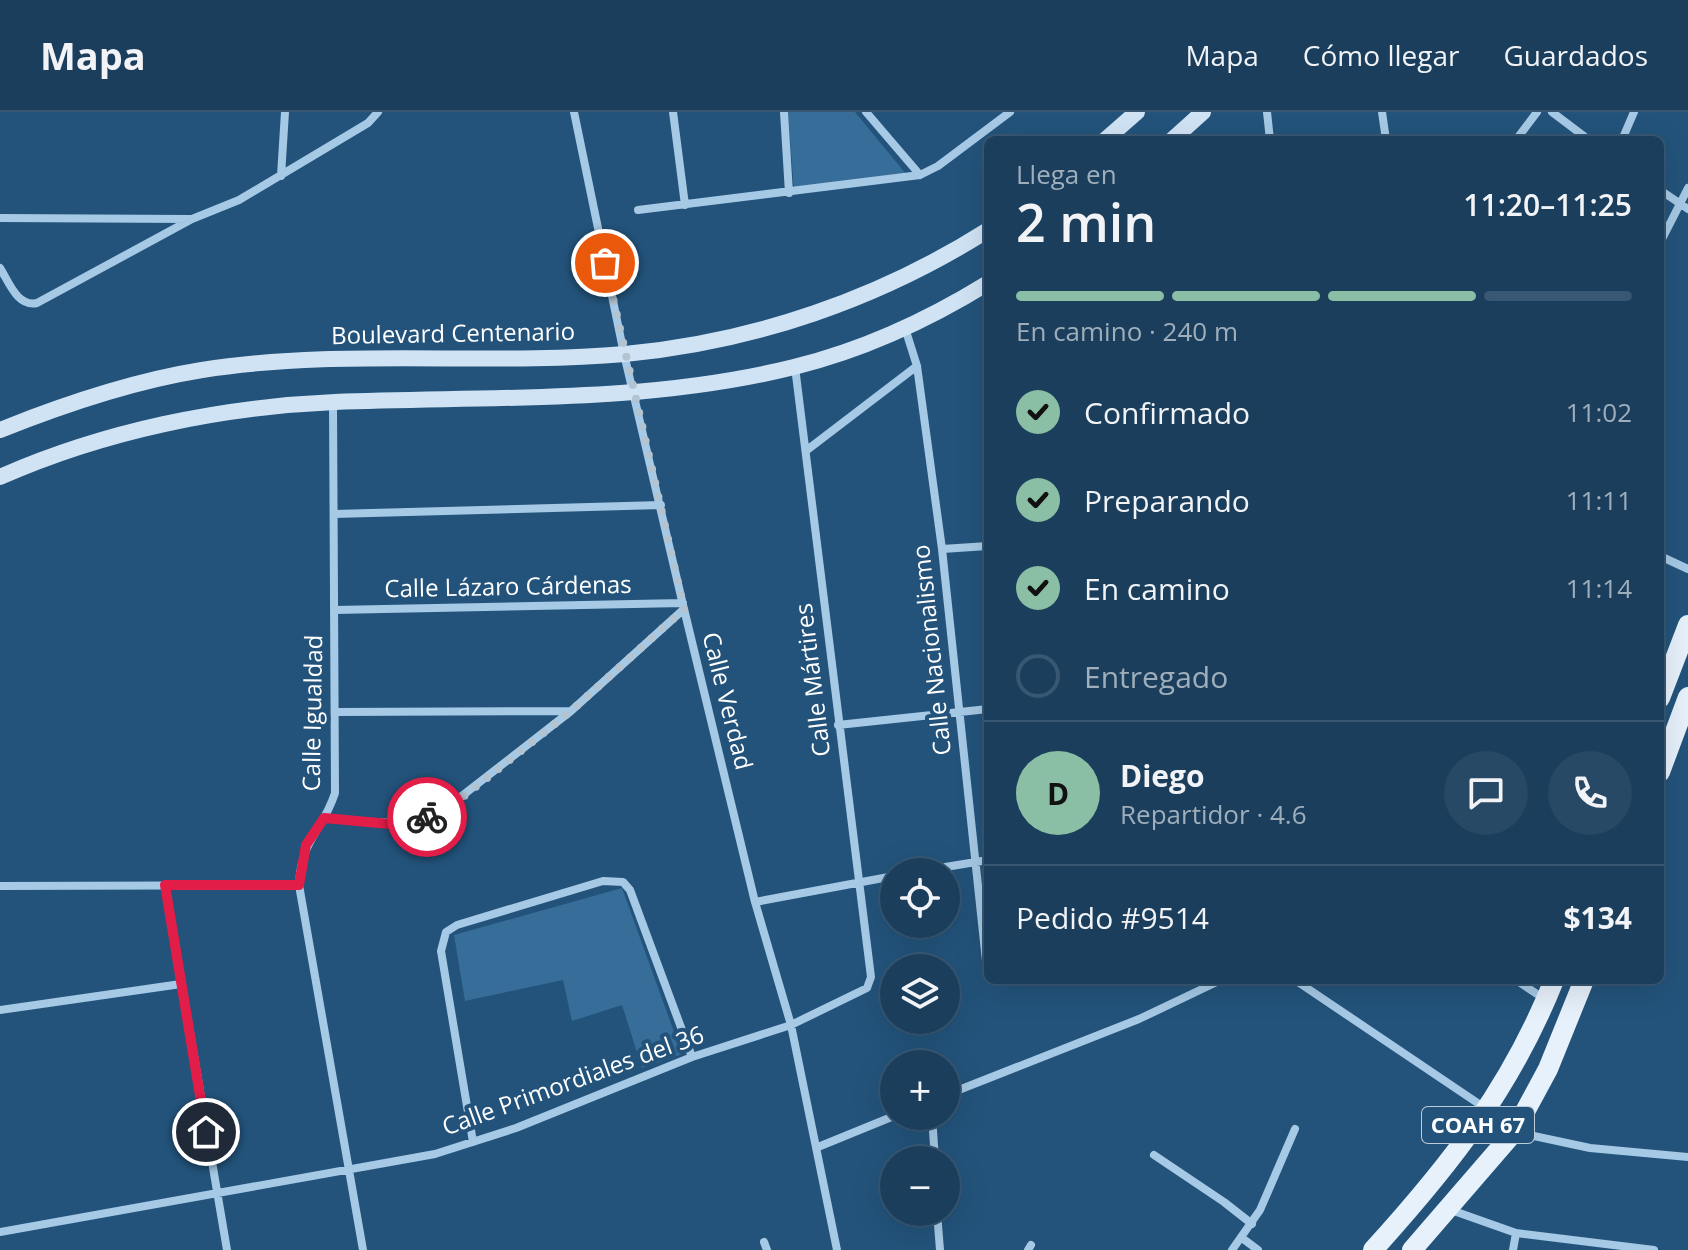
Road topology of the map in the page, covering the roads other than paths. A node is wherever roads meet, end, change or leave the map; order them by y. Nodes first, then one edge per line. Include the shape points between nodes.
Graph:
1 (285, 112) edge
2 (378, 112) edge
3 (574, 112) edge
4 (673, 112) edge
5 (784, 112) edge
6 (866, 112) edge
7 (1010, 112) edge
8 (1137, 112) edge
9 (1203, 112) edge
10 (1267, 112) edge
11 (1382, 112) edge
12 (1537, 112) edge
13 (1552, 112) edge
14 (1634, 112) edge
15 (1110, 136) edge
16 (1176, 136) edge
17 (1270, 136) edge
18 (1385, 136) edge
19 (1519, 136) edge
20 (1584, 136) edge
21 (1624, 136) edge
22 (920, 175) junction
23 (281, 176) junction
24 (1688, 188) edge
25 (789, 193) junction
26 (1664, 193) edge
27 (685, 205) junction
28 (1684, 207) edge
29 (638, 210) dead end
30 (0, 218) edge
31 (192, 219) junction
32 (984, 233) edge
33 (1664, 237) edge
34 (0, 268) edge
35 (984, 285) edge
36 (905, 328) junction
37 (624, 354) junction
38 (917, 366) junction
39 (795, 367) junction
40 (634, 392) junction
41 (333, 402) junction
42 (0, 430) edge
43 (807, 450) junction
44 (0, 477) edge
45 (661, 505) junction
46 (334, 514) junction
47 (984, 546) edge
48 (942, 549) junction
49 (1664, 558) edge
50 (1688, 569) edge
51 (684, 606) junction
52 (334, 610) junction
53 (1688, 625) edge
54 (1664, 688) edge
55 (1688, 697) edge
56 (984, 709) edge
57 (571, 711) junction
58 (335, 712) junction
59 (958, 712) junction
60 (838, 725) junction
61 (1664, 761) edge
62 (324, 818) junction
63 (984, 861) edge
64 (975, 862) junction
65 (960, 864) edge
66 (880, 878) edge
67 (858, 882) junction
68 (165, 885) junction
69 (299, 885) junction
70 (0, 886) edge
71 (755, 902) junction
72 (984, 943) edge
73 (181, 984) junction
74 (1213, 984) edge
75 (1301, 984) edge
76 (1522, 984) edge
77 (1552, 984) edge
78 (1582, 984) edge
79 (867, 988) joint
80 (1546, 1000) junction
81 (0, 1010) edge
82 (791, 1025) junction
83 (692, 1057) junction
84 (960, 1089) edge
85 (1489, 1110) junction
86 (880, 1122) edge
87 (1295, 1129) dead end
88 (1514, 1132) junction
89 (473, 1142) junction
90 (818, 1147) junction
91 (1154, 1155) dead end
92 (1688, 1157) edge
93 (350, 1167) junction
94 (216, 1192) junction
95 (1451, 1210) junction
96 (1252, 1224) junction
97 (938, 1226) edge
98 (0, 1232) edge
99 (1516, 1233) junction
100 (1242, 1238) junction
101 (227, 1250) edge
102 (363, 1250) edge
103 (837, 1250) edge
104 (940, 1250) edge
105 (1232, 1250) edge
106 (1258, 1250) edge
107 (1373, 1250) edge
108 (1412, 1250) edge
109 (1513, 1250) edge
110 (1654, 1250) edge

1 - 23 street
2 - 23 street
3 - 37 street, Calle Verdad
4 - 27 street
5 - 25 street
6 - 22 street
7 - 22 street
8 - 15 main road
9 - 16 main road
10 - 17 street
11 - 18 street
12 - 19 street
13 - 20 street
14 - 21 street
22 - 25 street
23 - 31 street
24 - 28 street
25 - 27 street
26 - 28 street
27 - 29 street
28 - 33 street
30 - 31 street
31 - 34 street via 37,303 21,301
32 - 37 main road, Boulevard Centenario via 936,263 870,294 783,324
35 - 36 main road
36 - 38 street, Calle Nacionalismo
36 - 39 main road
37 - 40 street, Calle Verdad
37 - 42 main road, Boulevard Centenario via 299,361 202,370 125,388
38 - 43 street
38 - 48 street, Calle Nacionalismo
39 - 40 main road
39 - 43 street, Calle Mártires
40 - 41 main road
40 - 45 street, Calle Verdad
41 - 44 main road via 164,424 95,442
41 - 46 street, Calle Igualdad
43 - 60 street, Calle Mártires
45 - 46 street
45 - 51 street, Calle Verdad
46 - 52 street, Calle Igualdad
47 - 48 street
48 - 59 street, Calle Nacionalismo
49 - 50 street
51 - 52 street, Calle Lázaro Cárdenas
51 - 57 street
51 - 71 street, Calle Verdad
52 - 58 street, Calle Igualdad
53 - 54 main road
55 - 61 main road
56 - 59 street
57 - 58 street
57 - 62 street via 440,813 390,824
58 - 62 street, Calle Igualdad via 335,793
59 - 60 street
59 - 64 street, Calle Nacionalismo
60 - 67 street, Calle Mártires
62 - 69 street, Calle Igualdad via 306,845
63 - 64 street
64 - 65 street
64 - 72 street, Calle Nacionalismo
66 - 67 street
67 - 71 street
67 - 79 street, Calle Mártires via 871,977
68 - 69 street
68 - 70 street
68 - 73 street
69 - 93 street, Calle Igualdad
71 - 82 street, Calle Verdad
73 - 81 street
73 - 94 street
74 - 84 street
75 - 85 street
76 - 80 street
77 - 80 main road, COAH 67
78 - 88 main road, COAH 67 via 1548,1069
79 - 82 street, Calle Primordiales del 36
80 - 85 main road, COAH 67
82 - 83 street, Calle Primordiales del 36
82 - 90 street, Calle Verdad
83 - 89 street, Calle Primordiales del 36
83 - 89 street via 623,882 603,881 457,925 446,932 441,951
85 - 107 main road, COAH 67
86 - 90 street
87 - 96 street
88 - 92 street via 1590,1148
88 - 95 main road, COAH 67
89 - 93 street, Calle Primordiales del 36 via 435,1154
90 - 103 street, Calle Verdad
91 - 96 street
93 - 94 street, Calle Primordiales del 36
93 - 102 street, Calle Igualdad
94 - 98 street, Calle Primordiales del 36
94 - 101 street
95 - 99 street
95 - 108 main road, COAH 67
96 - 100 street
97 - 104 street
99 - 109 street
99 - 110 street
100 - 105 street
100 - 106 street

